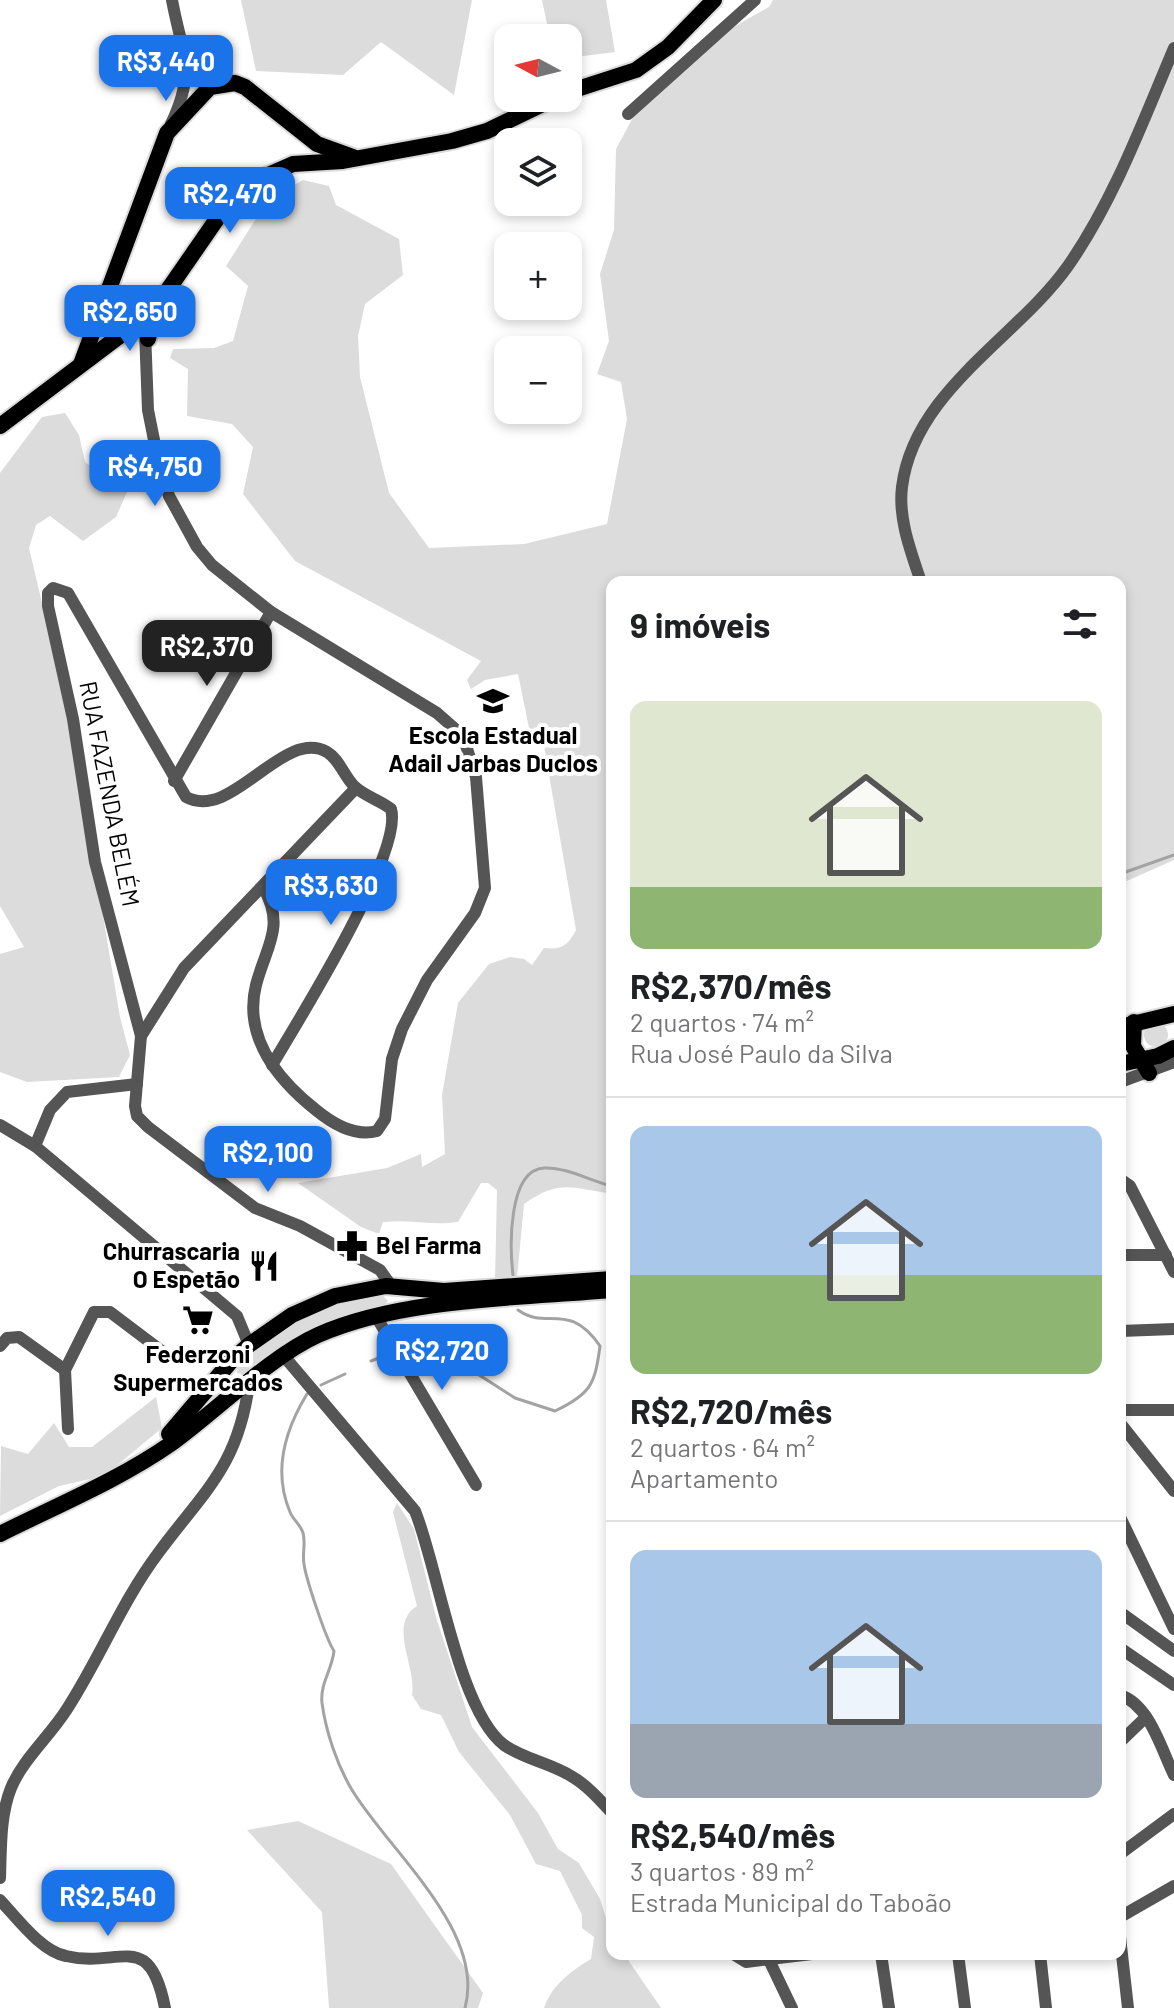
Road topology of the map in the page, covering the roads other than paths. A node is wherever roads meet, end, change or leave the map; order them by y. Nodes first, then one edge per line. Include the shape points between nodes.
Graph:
1 (172, 0) edge
2 (714, 0) edge
3 (755, 0) edge
4 (1174, 48) edge
5 (188, 66) junction
6 (235, 83) junction
7 (582, 87) edge
8 (525, 112) edge
9 (628, 114) dead end
10 (167, 133) junction
11 (317, 144) junction
12 (353, 157) junction
13 (315, 162) junction
14 (105, 292) junction
15 (154, 310) junction
16 (134, 325) junction
17 (147, 345) junction
18 (81, 364) junction
19 (0, 426) edge
20 (919, 576) edge
21 (271, 612) junction
22 (174, 781) junction
23 (356, 788) junction
24 (263, 887) junction
25 (1172, 1019) edge
26 (1127, 1025) edge
27 (141, 1036) junction
28 (1174, 1048) edge
29 (1174, 1062) edge
30 (272, 1065) junction
31 (1126, 1065) edge
32 (1144, 1067) junction
33 (1126, 1078) edge
34 (137, 1084) junction
35 (0, 1125) edge
36 (35, 1146) junction
37 (1126, 1183) edge
38 (1126, 1255) edge
39 (1166, 1255) junction
40 (1174, 1272) edge
41 (606, 1279) edge
42 (392, 1287) junction
43 (606, 1290) edge
44 (384, 1316) junction
45 (1174, 1329) edge
46 (1126, 1331) edge
47 (249, 1345) junction
48 (0, 1346) edge
49 (167, 1355) dead end
50 (283, 1355) junction
51 (232, 1366) junction
52 (65, 1370) junction
53 (249, 1384) junction
54 (235, 1396) junction
55 (217, 1408) junction
56 (1126, 1410) edge
57 (1174, 1410) edge
58 (239, 1421) junction
59 (68, 1429) dead end
60 (1126, 1431) edge
61 (150, 1454) junction
62 (476, 1485) dead end
63 (1174, 1491) edge
64 (1126, 1529) edge
65 (0, 1534) edge
66 (1126, 1616) edge
67 (1174, 1629) edge
68 (1174, 1651) edge
69 (1126, 1652) edge
70 (1174, 1685) edge
71 (1126, 1698) edge
72 (1146, 1717) junction
73 (1126, 1736) edge
74 (1174, 1775) edge
75 (606, 1807) edge
76 (1174, 1814) edge
77 (1126, 1850) edge
78 (0, 1878) edge
79 (1174, 1886) edge
80 (0, 1900) edge
81 (1126, 1914) edge
82 (769, 1960) edge
83 (882, 1960) edge
84 (959, 1960) edge
85 (1041, 1960) edge
86 (1123, 1960) edge
87 (165, 2008) edge
88 (792, 2008) edge
89 (889, 2008) edge
90 (965, 2008) edge
91 (1046, 2008) edge
92 (1128, 2008) edge

1 - 5 street
2 - 7 main road via 668,47 636,70
3 - 9 street
4 - 20 street via 1098,217 1067,267 948,393 920,432 902,487 905,527
5 - 6 street
5 - 10 street via 185,92
6 - 10 main road via 200,94
6 - 11 main road
8 - 12 main road via 478,134
10 - 14 main road
11 - 12 main road
11 - 13 main road via 322,152
12 - 13 main road
13 - 15 main road via 280,168 240,192
14 - 16 main road via 117,318
14 - 18 main road
15 - 16 main road
15 - 17 main road
16 - 17 street
16 - 18 main road
17 - 21 street via 148,410 157,455 183,526 212,565
18 - 19 main road
21 - 22 street
21 - 30 street via 437,713 463,736 476,777 486,869 475,913 427,980 402,1029 392,1059 385,1119 377,1131 359,1133 324,1116
22 - 23 street via 192,800 210,801 304,749 328,753
22 - 27 street, RUA FAZENDA BELÉM via 68,593 53,588 48,606 73,719 95,862
23 - 24 street
23 - 30 street via 391,809 390,836 357,917
24 - 27 street via 184,968
24 - 30 street via 271,901 274,931 253,1005 260,1047
25 - 26 main road
26 - 32 main road
27 - 34 street
28 - 32 main road
29 - 32 street
31 - 32 main road
32 - 33 street
34 - 36 street via 67,1092 50,1110
34 - 42 street via 137,1116 163,1139 255,1208 380,1270
35 - 36 street
36 - 47 street via 237,1316
37 - 39 street
38 - 39 street
39 - 40 street
41 - 42 main road via 444,1291
42 - 44 main road via 397,1301
42 - 47 main road via 355,1290 315,1303
43 - 44 main road via 452,1303
44 - 50 main road via 339,1326
44 - 62 street
45 - 46 street
47 - 51 main road
48 - 52 street via 7,1338 19,1337
49 - 52 street via 100,1310 89,1319
50 - 53 main road
50 - 75 street via 415,1511 445,1619 488,1727 504,1744 573,1777
51 - 53 main road
51 - 54 main road
51 - 61 main road
52 - 59 street
53 - 54 main road
53 - 58 street
54 - 55 main road
54 - 58 street
55 - 58 main road
55 - 61 main road
56 - 57 street
58 - 78 street via 214,1485 159,1552 118,1614 68,1708 11,1787
60 - 63 street
61 - 65 main road
64 - 67 street
66 - 68 street
69 - 70 street
71 - 72 street
72 - 73 street
72 - 74 street
76 - 77 street
79 - 81 street
80 - 87 street via 58,1953 140,1959 152,1967
82 - 88 street
83 - 89 street
84 - 90 street
85 - 91 street
86 - 92 street

